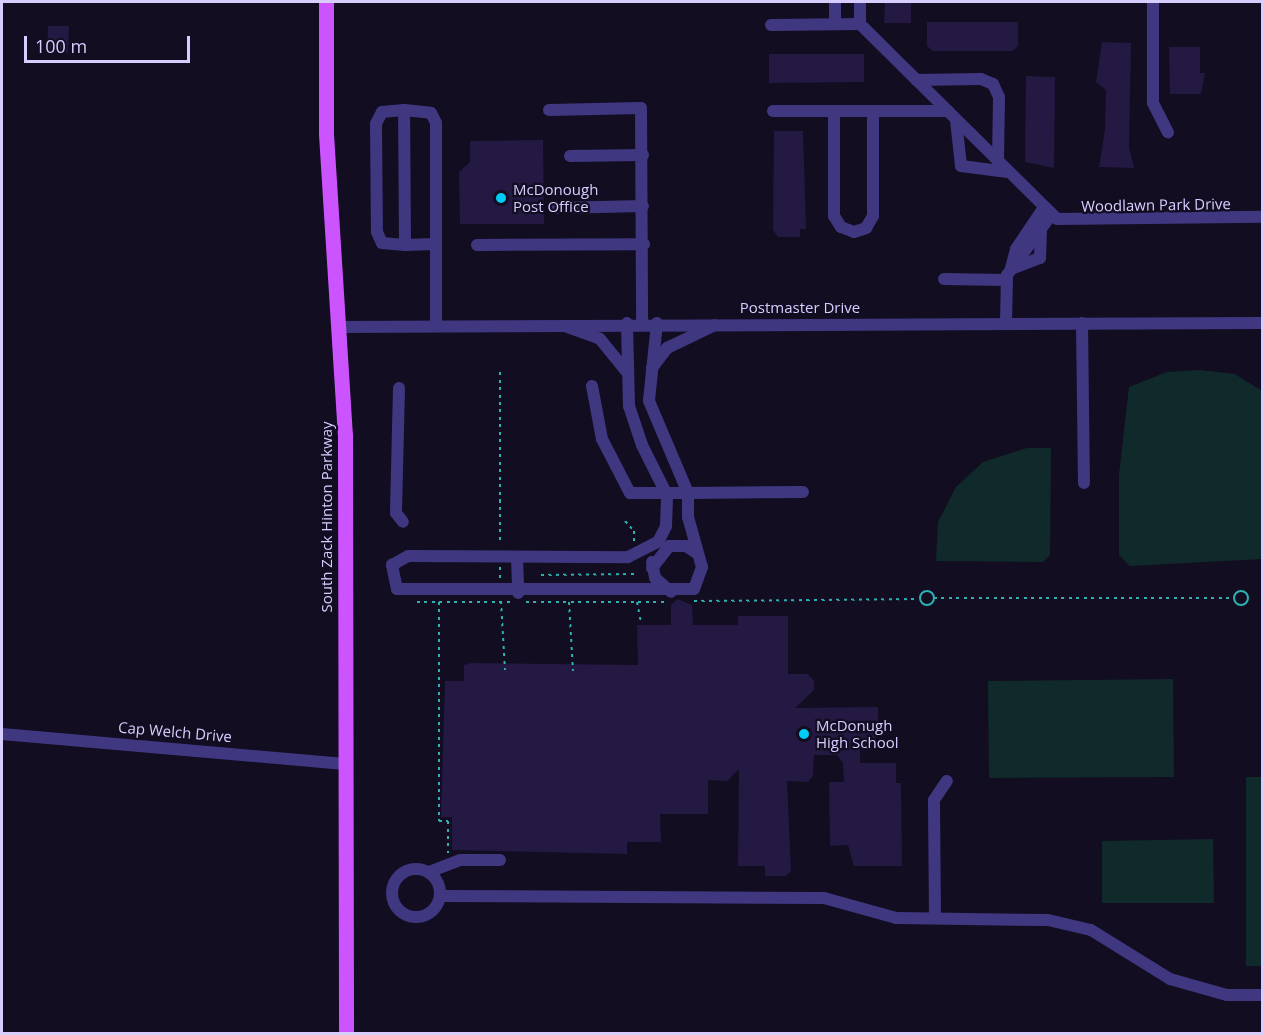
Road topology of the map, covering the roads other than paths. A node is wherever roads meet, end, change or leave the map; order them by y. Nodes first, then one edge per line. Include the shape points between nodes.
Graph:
1 (326, 2) edge
2 (835, 2) edge
3 (860, 2) edge
4 (1153, 2) edge
5 (835, 24) junction
6 (860, 24) junction
7 (771, 25) dead end
8 (916, 80) junction
9 (404, 110) junction
10 (549, 110) dead end
11 (773, 111) dead end
12 (834, 111) junction
13 (873, 111) junction
14 (952, 116) junction
15 (1168, 132) dead end
16 (643, 155) junction
17 (570, 156) dead end
18 (998, 161) junction
19 (1008, 172) junction
20 (643, 206) junction
21 (556, 207) dead end
22 (1047, 212) junction
23 (1263, 217) edge
24 (405, 244) junction
25 (436, 244) junction
26 (644, 244) junction
27 (477, 245) dead end
28 (1008, 274) junction
29 (944, 279) dead end
30 (1263, 322) edge
31 (558, 323) junction
32 (627, 323) junction
33 (642, 323) junction
34 (657, 323) junction
35 (720, 323) junction
36 (1006, 323) junction
37 (1082, 323) junction
38 (436, 325) junction
39 (339, 327) junction
40 (651, 369) junction
41 (627, 372) junction
42 (592, 386) dead end
43 (399, 388) dead end
44 (1083, 483) dead end
45 (803, 492) dead end
46 (666, 493) junction
47 (688, 493) junction
48 (403, 522) dead end
49 (652, 548) junction
50 (698, 554) junction
51 (517, 557) junction
52 (671, 592) junction
53 (518, 593) junction
54 (2, 734) edge
55 (345, 764) junction
56 (947, 782) dead end
57 (500, 860) dead end
58 (429, 872) junction
59 (440, 896) junction
60 (934, 918) junction
61 (1263, 995) edge
62 (346, 1034) edge

1 - 39 main road, South Zack Hinton Parkway via 326,134
2 - 5 street
3 - 6 street
4 - 15 street via 1153,104
5 - 6 street
5 - 7 street
6 - 8 street
8 - 14 street
8 - 18 street via 981,79 993,84 999,97
9 - 24 street
9 - 24 street via 382,112 376,124 377,232 382,243
9 - 25 street via 431,113 436,123
10 - 16 street via 641,108
11 - 12 street
12 - 13 street
12 - 13 street via 834,216 841,228 854,232 873,216
13 - 14 street
14 - 18 street
14 - 19 street via 960,165 971,171
16 - 17 street
16 - 20 street
18 - 19 street
19 - 22 street
20 - 21 street
20 - 26 street
22 - 23 street, Woodlawn Park Drive via 1080,222
22 - 28 street via 1041,232
22 - 28 street via 1016,249
24 - 25 street
25 - 38 street
26 - 27 street
26 - 33 street
28 - 29 street
28 - 36 street
30 - 37 street, Postmaster Drive
31 - 32 street, Postmaster Drive
31 - 38 street, Postmaster Drive
31 - 41 street via 600,339
32 - 33 street, Postmaster Drive
32 - 41 street
33 - 34 street, Postmaster Drive
34 - 35 street, Postmaster Drive
34 - 40 street
35 - 36 street, Postmaster Drive
35 - 40 street via 667,348
36 - 37 street, Postmaster Drive
37 - 44 street
38 - 39 street, Postmaster Drive
39 - 55 main road, South Zack Hinton Parkway via 345,435
40 - 47 street via 654,421 686,478
41 - 46 street via 629,406
42 - 46 street via 606,450 630,493
43 - 48 street via 396,513
45 - 47 street
46 - 47 street
46 - 49 street via 666,526
47 - 50 street via 688,517
49 - 50 street via 686,546
49 - 51 street
49 - 52 street via 652,568 659,585
50 - 52 street via 701,579 694,589
51 - 53 street
51 - 53 street via 408,556 392,565 390,574 392,583 405,593
52 - 53 street
54 - 55 street, Cap Welch Drive
55 - 62 main road, South Zack Hinton Parkway
56 - 60 street via 934,800
57 - 58 street via 448,863
58 - 59 street
58 - 59 street via 403,872 394,883 393,900 402,912 420,917 434,910
59 - 60 street via 824,898 886,917
60 - 61 street via 1073,925 1170,980 1227,995

